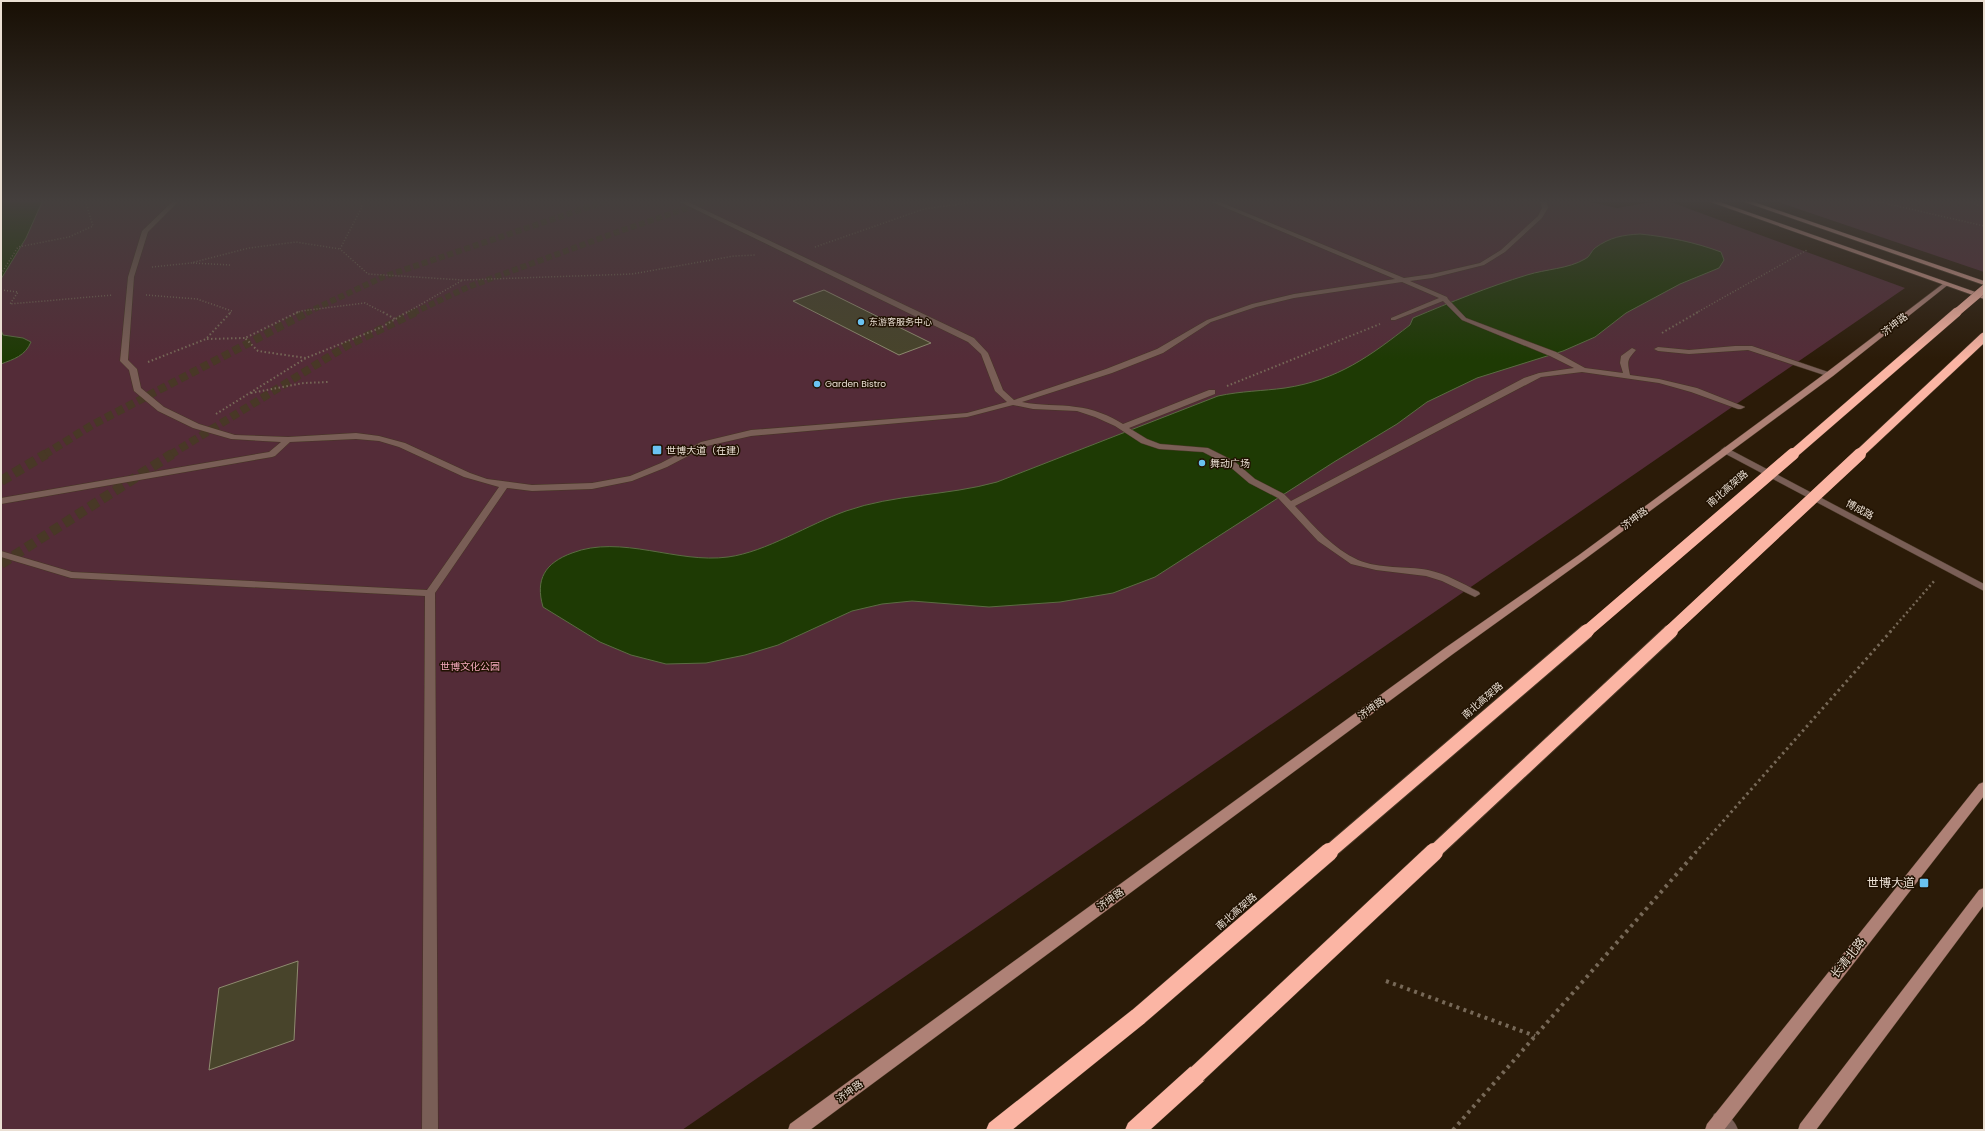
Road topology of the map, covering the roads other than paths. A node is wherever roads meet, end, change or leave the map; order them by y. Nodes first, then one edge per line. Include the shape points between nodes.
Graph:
1 (138, 253) edge
2 (789, 253) edge
3 (1336, 253) edge
4 (1502, 253) edge
5 (1858, 253) edge
6 (1896, 253) edge
7 (1403, 281) junction
8 (1984, 283) edge
9 (1946, 284) junction
10 (1984, 289) edge
11 (1984, 297) edge
12 (1445, 298) junction
13 (1393, 319) road end
14 (1984, 337) edge
15 (1658, 348) dead end
16 (1632, 350) road end
17 (1583, 370) junction
18 (1830, 374) junction
19 (1627, 376) junction
20 (1212, 392) road end
21 (1012, 403) junction
22 (1741, 407) dead end
23 (1123, 427) junction
24 (288, 440) junction
25 (1725, 450) junction
26 (505, 485) junction
27 (1, 501) edge
28 (1290, 505) junction
29 (1, 554) edge
30 (1984, 588) edge
31 (430, 593) junction
32 (1475, 594) dead end
33 (1984, 787) edge
34 (1984, 894) edge
35 (1721, 1127) edge
36 (430, 1130) edge
37 (796, 1130) edge
38 (996, 1130) edge
39 (1135, 1130) edge
40 (1806, 1130) edge

1 - 24 street via 129,293 124,361 133,369 137,389 161,409 196,426 234,437
2 - 21 street via 971,340 984,353 999,391
3 - 7 street
4 - 7 street via 1482,264
5 - 9 main road
6 - 8 main road
7 - 12 street
7 - 21 street via 1294,296 1254,305 1209,321 1160,351
9 - 11 main road
9 - 18 street, 济坤路
10 - 38 highway, 南北高架路, bridge via 1139,1016
12 - 13 street
12 - 17 street via 1464,320 1553,354
14 - 39 highway, bridge
15 - 18 street via 1689,352 1749,348
16 - 19 street via 1625,356
17 - 19 street
17 - 28 street via 1539,375 1527,380
18 - 25 street, 济坤路
19 - 22 street via 1694,390
20 - 23 street
21 - 23 street via 1033,407 1078,409
21 - 26 street via 968,415 751,433 730,437 704,444 643,474 592,486 532,488
23 - 28 street via 1144,441 1210,452 1231,463 1252,481 1281,496
24 - 26 street via 356,436 379,439 402,445 467,475
24 - 27 street via 272,454
25 - 30 street, 博成路
25 - 37 street, 济坤路
26 - 31 street
28 - 32 street via 1321,538 1355,562 1428,573
29 - 31 street via 71,574
31 - 36 street
33 - 35 street, 长清北路
34 - 40 street

